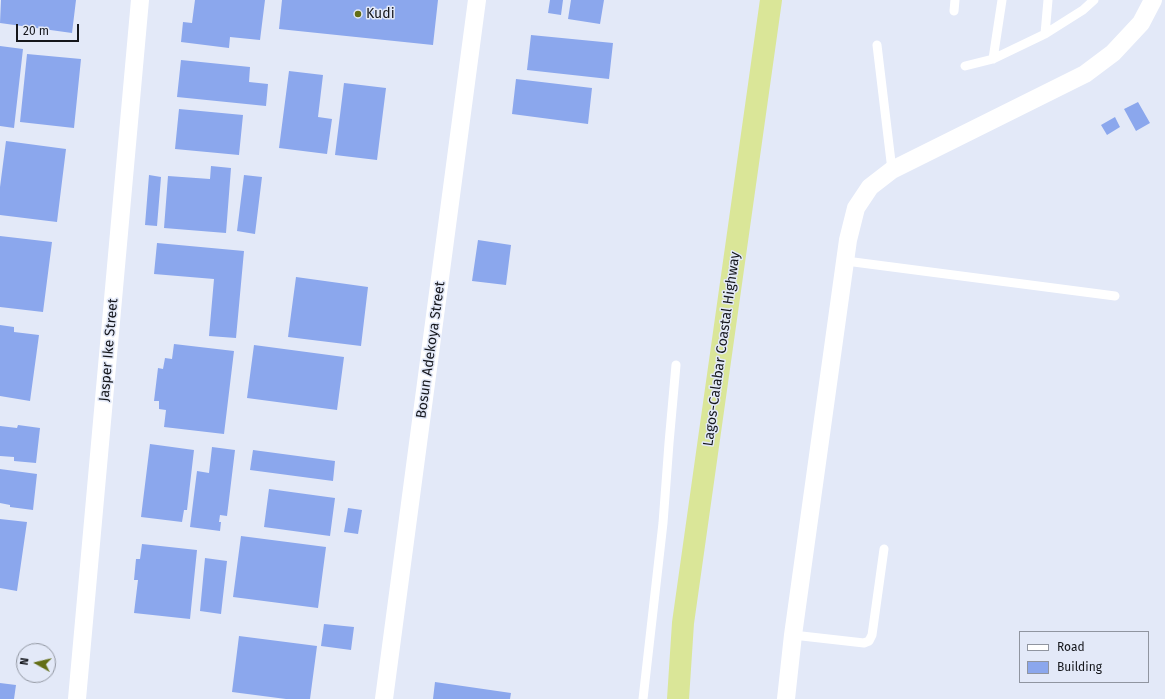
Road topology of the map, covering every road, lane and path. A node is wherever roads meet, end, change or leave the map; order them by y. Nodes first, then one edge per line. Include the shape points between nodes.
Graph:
1 (140, 0) edge
2 (478, 0) edge
3 (771, 0) edge
4 (955, 0) edge
5 (1002, 0) edge
6 (1048, 0) edge
7 (1094, 0) edge
8 (1153, 0) edge
9 (954, 11) dead end
10 (1045, 34) junction
11 (877, 45) dead end
12 (993, 59) junction
13 (965, 66) dead end
14 (892, 170) junction
15 (846, 261) junction
16 (1115, 296) dead end
17 (676, 365) dead end
18 (884, 549) dead end
19 (793, 635) junction
20 (77, 699) edge
21 (384, 699) edge
22 (643, 699) edge
23 (678, 699) edge
24 (786, 699) edge

1 - 20 street, Jasper Ike Street
2 - 21 street, Bosun Adekoya Street
3 - 23 highway, Lagos-Calabar Coastal Highway via 683,623
4 - 9 lane
5 - 12 lane
6 - 10 lane
7 - 10 lane
8 - 14 street via 1141,23 1113,53 1085,74
10 - 12 lane
11 - 14 lane
12 - 13 lane
14 - 15 street via 870,187 856,208
15 - 16 lane
15 - 19 street
17 - 22 lane via 663,523
18 - 19 lane via 869,641 864,643
19 - 24 street

